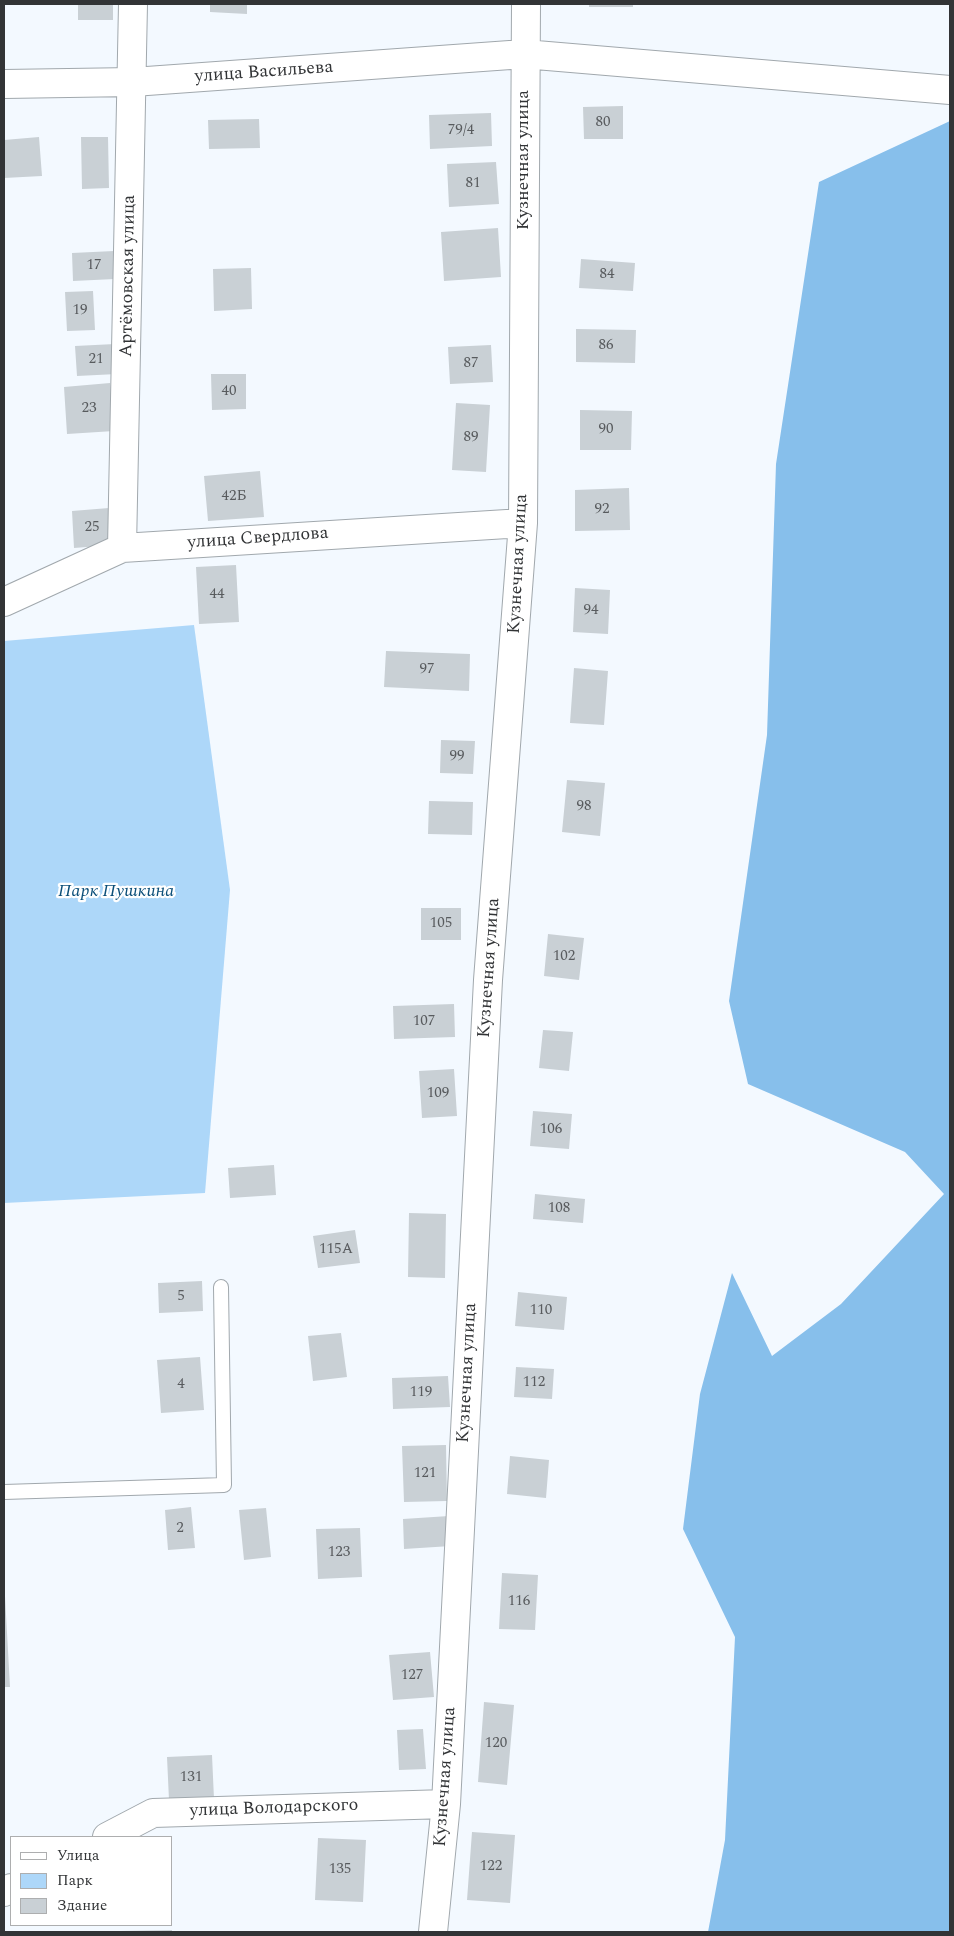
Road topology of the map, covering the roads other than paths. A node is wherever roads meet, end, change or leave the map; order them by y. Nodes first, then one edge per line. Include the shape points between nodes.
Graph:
1 (133, 4) edge
2 (526, 4) edge
3 (524, 54) junction
4 (133, 82) junction
5 (4, 84) edge
6 (950, 90) edge
7 (523, 523) junction
8 (122, 548) junction
9 (4, 602) edge
10 (222, 1288) dead end
11 (4, 1492) edge
12 (446, 1804) junction
13 (109, 1836) edge
14 (433, 1932) edge

1 - 4 street, Артёмовская улица
2 - 3 street, Кузнечная улица
3 - 4 street, улица Васильева
3 - 6 street, улица Васильева
3 - 7 street, Кузнечная улица
4 - 5 street, улица Васильева
4 - 8 street, Артёмовская улица
7 - 8 street, улица Свердлова
7 - 12 street, Кузнечная улица via 488,980
8 - 9 street, улица Свердлова
10 - 11 lane via 224,1485
12 - 13 street, улица Володарского via 153,1813
12 - 14 street, Кузнечная улица

